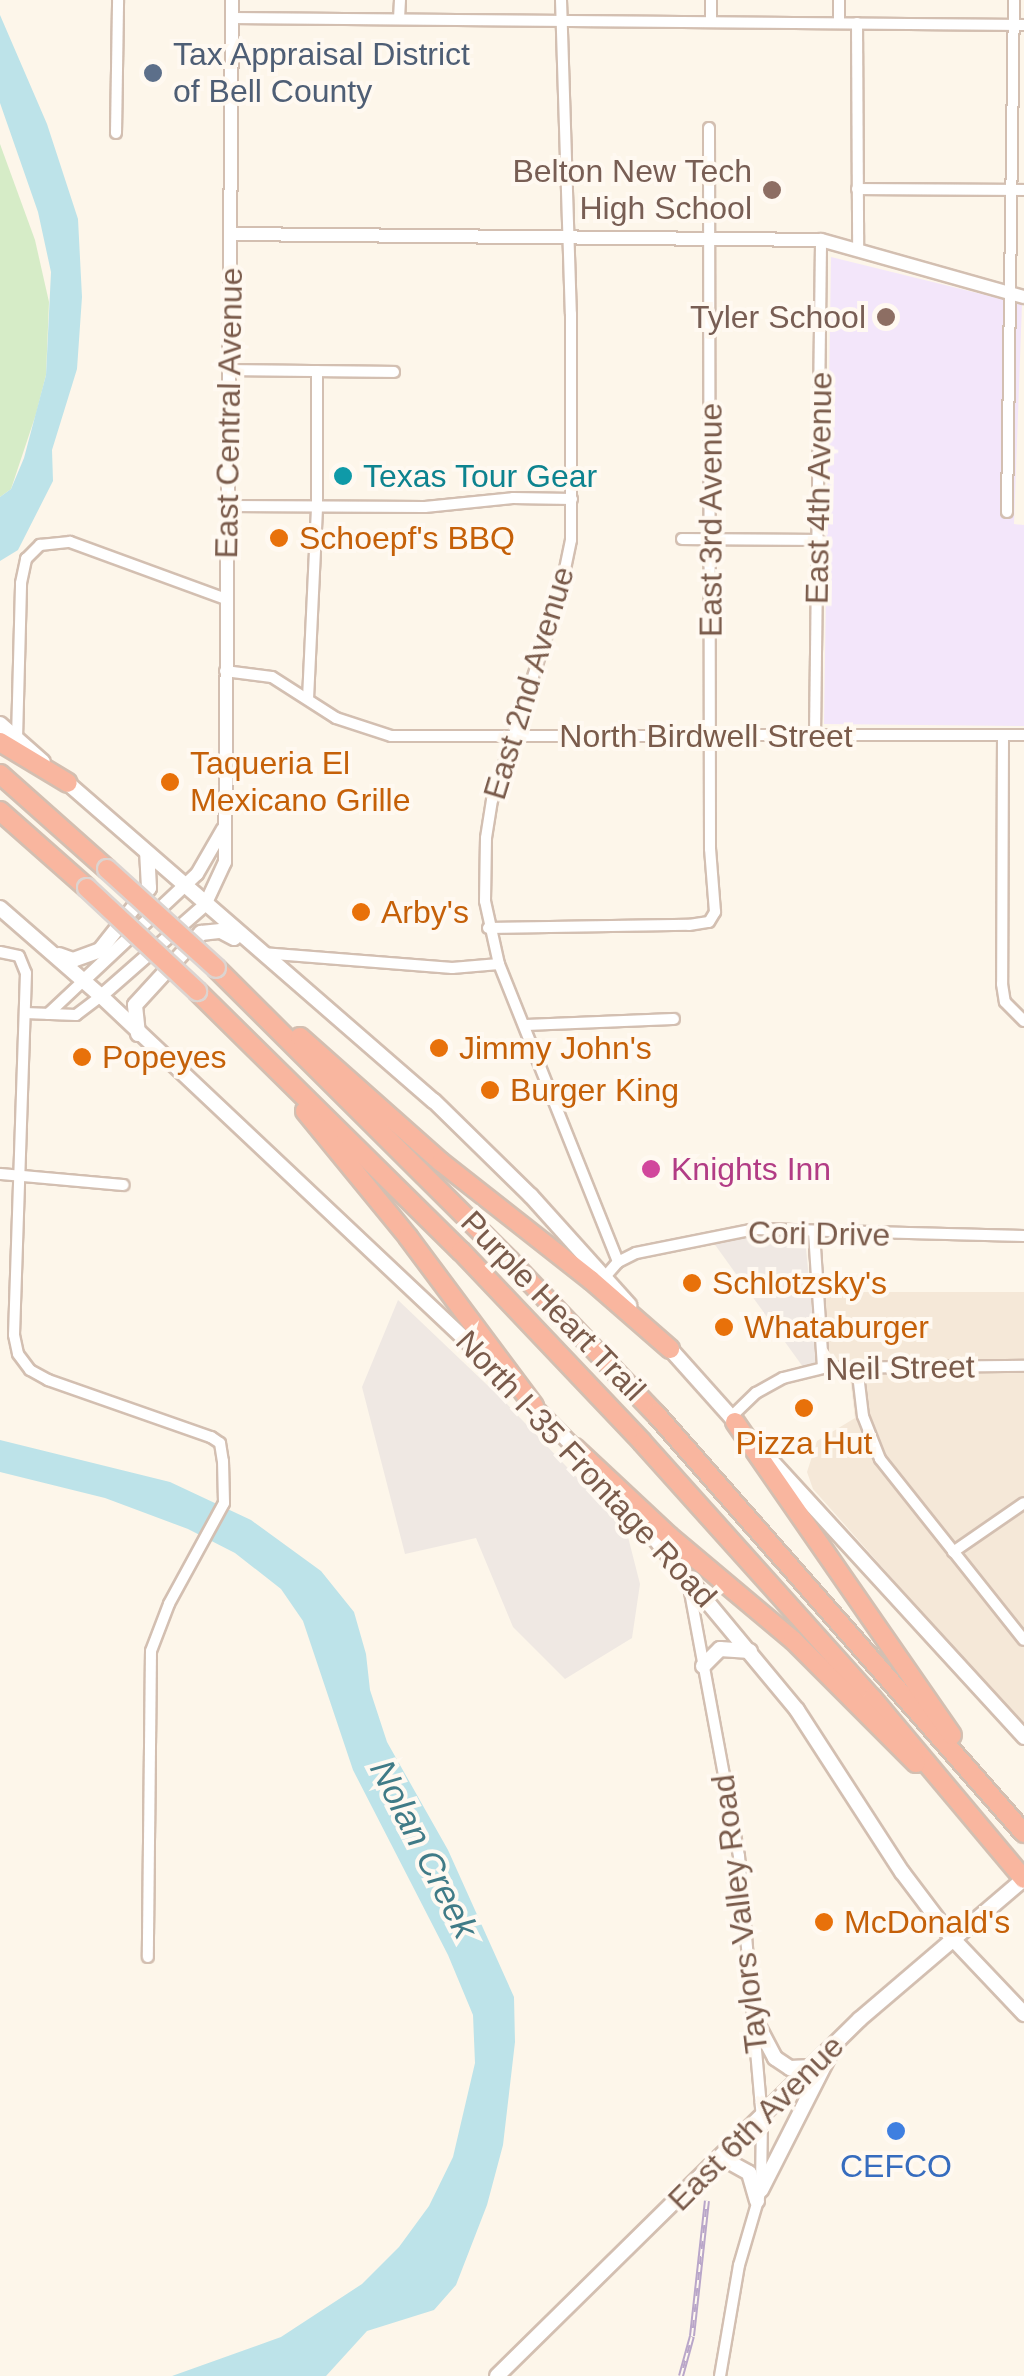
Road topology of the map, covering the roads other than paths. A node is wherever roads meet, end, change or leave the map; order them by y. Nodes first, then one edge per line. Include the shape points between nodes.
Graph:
1 (118, 0) edge
2 (232, 0) edge
3 (400, 0) edge
4 (560, 0) edge
5 (711, 0) edge
6 (839, 0) edge
7 (1014, 0) edge
8 (232, 18) junction
9 (400, 19) junction
10 (560, 21) junction
11 (711, 22) junction
12 (839, 23) junction
13 (857, 23) junction
14 (1019, 25) edge
15 (709, 128) dead end
16 (116, 133) dead end
17 (858, 189) junction
18 (1018, 190) edge
19 (231, 234) junction
20 (567, 238) junction
21 (712, 238) junction
22 (821, 240) junction
23 (858, 252) junction
24 (1017, 295) edge
25 (230, 370) junction
26 (317, 371) junction
27 (394, 372) dead end
28 (572, 499) junction
29 (228, 506) junction
30 (317, 507) junction
31 (1007, 512) dead end
32 (712, 538) junction
33 (682, 539) dead end
34 (818, 540) junction
35 (226, 599) junction
36 (225, 671) junction
37 (308, 700) junction
38 (0, 724) edge
39 (710, 735) junction
40 (815, 735) junction
41 (1003, 735) junction
42 (1024, 735) edge
43 (511, 737) junction
44 (9, 740) edge
45 (0, 774) edge
46 (68, 784) joint
47 (0, 811) edge
48 (224, 827) junction
49 (148, 854) junction
50 (185, 887) junction
51 (205, 905) junction
52 (0, 908) edge
53 (488, 928) junction
54 (30, 935) junction
55 (0, 952) edge
56 (261, 953) junction
57 (499, 964) junction
58 (83, 980) junction
59 (101, 996) junction
60 (250, 1000) junction
61 (26, 1013) junction
62 (48, 1014) junction
63 (1019, 1018) edge
64 (674, 1019) dead end
65 (525, 1025) junction
66 (138, 1034) junction
67 (240, 1034) junction
68 (0, 1174) edge
69 (20, 1174) junction
70 (124, 1185) dead end
71 (814, 1232) junction
72 (1024, 1236) edge
73 (618, 1262) junction
74 (604, 1278) junction
75 (670, 1349) junction
76 (857, 1366) junction
77 (1024, 1366) edge
78 (823, 1368) junction
79 (534, 1406) junction
80 (733, 1419) junction
81 (575, 1448) junction
82 (1024, 1503) edge
83 (953, 1552) junction
84 (686, 1570) junction
85 (1024, 1640) edge
86 (750, 1651) junction
87 (704, 1666) junction
88 (1024, 1737) edge
89 (985, 1786) junction
90 (985, 1832) junction
91 (1024, 1834) edge
92 (1024, 1879) edge
93 (952, 1938) junction
94 (148, 1957) dead end
95 (1024, 2014) edge
96 (755, 2020) junction
97 (837, 2042) junction
98 (811, 2068) junction
99 (762, 2117) junction
100 (718, 2162) junction
101 (759, 2196) junction
102 (498, 2376) edge
103 (720, 2376) edge

1 - 16 street
2 - 8 street, East Central Avenue
3 - 9 street
4 - 10 street, East 2nd Avenue
5 - 11 street
6 - 12 street
7 - 14 street
8 - 9 street
8 - 19 street, East Central Avenue
9 - 10 street
10 - 11 street
10 - 20 street, East 2nd Avenue
11 - 12 street
12 - 13 street
13 - 14 street
13 - 17 street
14 - 18 street
15 - 21 street, East 3rd Avenue
17 - 18 street
17 - 23 street
18 - 24 street
19 - 20 street
19 - 25 street, East Central Avenue
20 - 21 street
20 - 28 street, East 2nd Avenue
21 - 22 street
21 - 32 street, East 3rd Avenue
22 - 23 street
22 - 34 street, East 4th Avenue
23 - 24 street
24 - 31 street
25 - 26 street
25 - 29 street, East Central Avenue
26 - 27 street
26 - 30 street
28 - 30 street
28 - 43 street, East 2nd Avenue via 566,570
29 - 30 street
29 - 35 street, East Central Avenue
30 - 37 street
32 - 33 street
32 - 34 street
32 - 39 street, East 3rd Avenue
34 - 40 street, East 4th Avenue
35 - 36 street, East Central Avenue
35 - 44 street via 70,542 40,544 26,560 20,583
36 - 37 street, North Birdwell Street via 272,677
36 - 48 street, East Central Avenue
37 - 43 street, North Birdwell Street via 362,730 391,736
38 - 44 main road
39 - 40 street, North Birdwell Street
39 - 43 street, North Birdwell Street
39 - 53 street, East 3rd Avenue via 715,912 709,922
40 - 41 street, North Birdwell Street
41 - 42 street, North Birdwell Street
41 - 63 street via 1002,984 1005,1002
43 - 53 street, East 2nd Avenue via 486,838
44 - 46 highway
45 - 60 highway, Purple Heart Trail, bridge
46 - 49 main road
47 - 67 highway, Purple Heart Trail, bridge
48 - 50 street
48 - 51 street, East Central Avenue via 226,862
49 - 50 main road
49 - 54 main road via 149,888 100,950 74,960
50 - 51 main road
50 - 58 street
51 - 56 main road
51 - 59 street, East Central Avenue
52 - 54 main road
53 - 57 street, East 2nd Avenue
54 - 58 main road, North I-35 Frontage Road
55 - 61 street via 19,956 24,966
56 - 57 street via 452,968
56 - 66 main road via 221,930 201,933 135,1005
56 - 74 main road via 495,1159
57 - 65 street, East 2nd Avenue
58 - 59 main road, North I-35 Frontage Road
58 - 62 street
59 - 62 street, East Central Avenue via 76,1015
59 - 66 main road, North I-35 Frontage Road
60 - 75 highway
60 - 89 highway, Purple Heart Trail via 655,1414
61 - 62 street, East Central Avenue
61 - 69 street
64 - 65 street
65 - 73 street, East 2nd Avenue
66 - 79 main road, North I-35 Frontage Road
67 - 79 highway via 400,1227
67 - 90 highway, Purple Heart Trail via 461,1250 642,1442
68 - 69 street
69 - 70 street
69 - 94 street via 18,1354 48,1380 220,1443 224,1502 150,1651
71 - 72 street, Cori Drive
71 - 73 street, Cori Drive via 734,1231
71 - 78 street
73 - 74 street
74 - 75 main road
75 - 80 main road
76 - 77 street, Neil Street
76 - 78 street, Neil Street
76 - 83 street via 874,1448
78 - 80 street, Neil Street via 770,1386
79 - 81 main road, North I-35 Frontage Road
80 - 88 main road
80 - 89 highway
81 - 84 main road, North I-35 Frontage Road
81 - 90 highway via 792,1640
82 - 83 street
83 - 85 street
84 - 86 main road, North I-35 Frontage Road
84 - 87 street, Taylors Valley Road
86 - 87 main road via 720,1649
86 - 93 main road, North I-35 Frontage Road via 822,1743
87 - 96 street, Taylors Valley Road via 739,1856
89 - 91 highway, Purple Heart Trail
90 - 92 highway, Purple Heart Trail
92 - 93 main road, East 6th Avenue
93 - 95 main road, North I-35 Frontage Road
93 - 97 main road, East 6th Avenue
96 - 98 main road via 775,2058 790,2068
96 - 99 street, Taylors Valley Road
97 - 98 main road, East 6th Avenue
97 - 101 main road
98 - 99 main road, East 6th Avenue
99 - 100 main road, East 6th Avenue
99 - 101 street, Taylors Valley Road
100 - 101 main road via 749,2173
100 - 102 main road, East 6th Avenue
101 - 103 street, Taylors Valley Road via 739,2264

